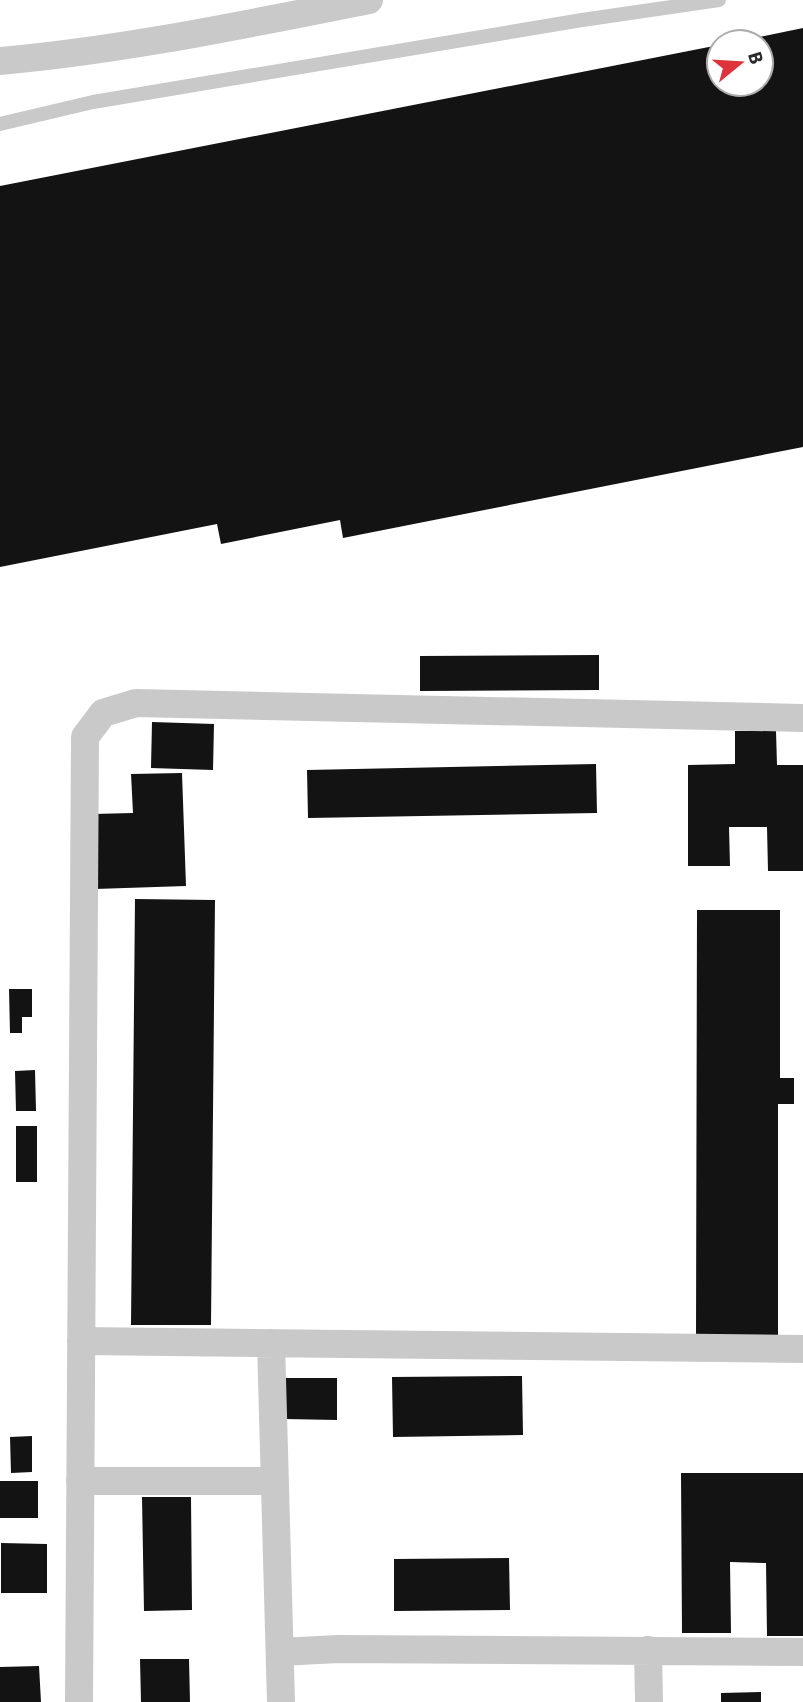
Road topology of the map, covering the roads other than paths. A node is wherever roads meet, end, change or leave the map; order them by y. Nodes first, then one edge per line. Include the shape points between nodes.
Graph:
1 (369, 0) edge
2 (719, 0) edge
3 (0, 61) edge
4 (0, 124) edge
5 (803, 718) edge
6 (81, 1341) junction
7 (271, 1343) junction
8 (803, 1349) edge
9 (80, 1481) junction
10 (274, 1481) junction
11 (648, 1650) junction
12 (280, 1652) junction
13 (803, 1652) edge
14 (79, 1702) edge
15 (281, 1702) edge
16 (649, 1702) edge

1 - 3 street via 163,39
2 - 4 lane via 93,102
5 - 6 street via 136,703 103,713 85,737
6 - 7 street
6 - 9 street
7 - 8 street
7 - 10 street
9 - 10 street
9 - 14 street
10 - 12 street
11 - 12 street
11 - 13 street
11 - 16 street
12 - 15 street

